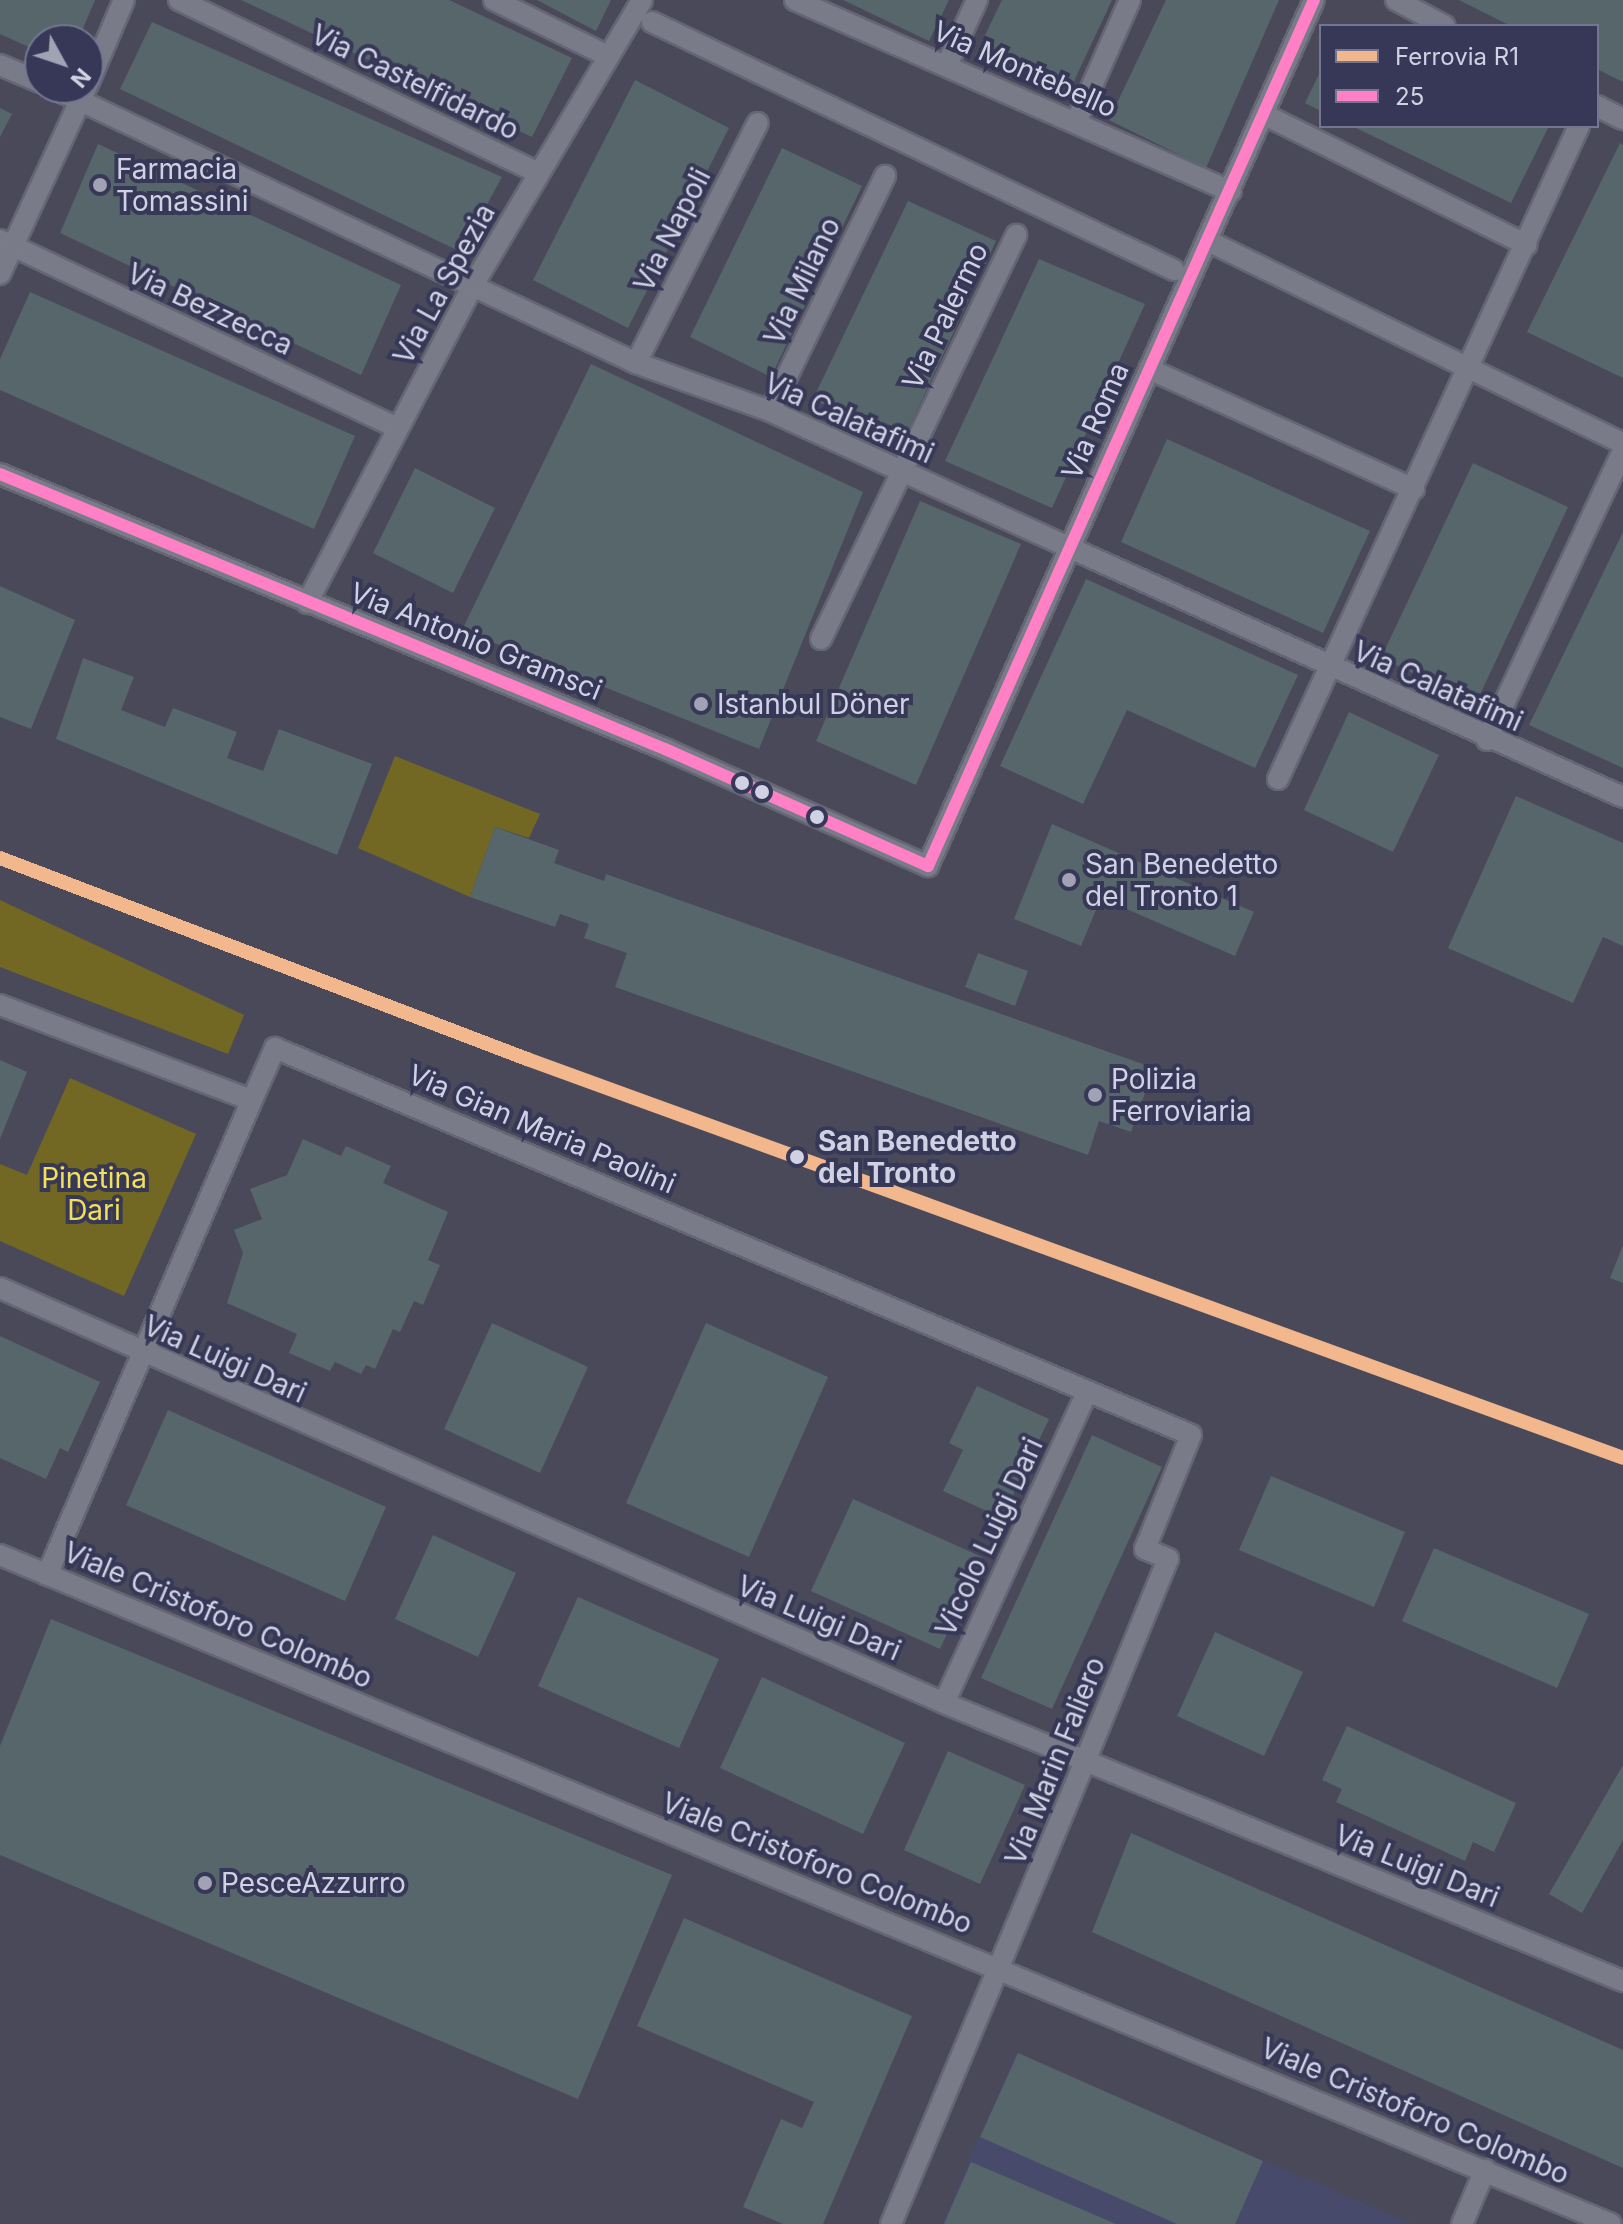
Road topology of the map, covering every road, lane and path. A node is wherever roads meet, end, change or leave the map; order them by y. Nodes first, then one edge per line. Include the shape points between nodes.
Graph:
1 (124, 0) edge
2 (179, 0) edge
3 (494, 0) edge
4 (642, 0) edge
5 (977, 0) edge
6 (1130, 0) edge
7 (1314, 0) edge
8 (1396, 0) edge
9 (798, 1) edge
10 (652, 22) dead end
11 (1441, 24) edge
12 (104, 47) edge
13 (608, 56) junction
14 (0, 65) edge
15 (947, 65) junction
16 (24, 75) edge
17 (104, 100) edge
18 (78, 104) edge
19 (1599, 107) edge
20 (1265, 115) junction
21 (1623, 119) edge
22 (1076, 122) junction
23 (758, 123) dead end
24 (1578, 128) edge
25 (539, 173) junction
26 (885, 176) dead end
27 (1231, 191) junction
28 (1016, 235) dead end
29 (1208, 241) junction
30 (6, 243) edge
31 (1527, 245) junction
32 (1174, 270) dead end
33 (0, 274) edge
34 (473, 285) junction
35 (636, 363) junction
36 (1470, 367) junction
37 (1149, 369) junction
38 (770, 411) junction
39 (396, 427) junction
40 (1623, 443) edge
41 (1623, 451) edge
42 (901, 471) junction
43 (0, 474) edge
44 (1414, 489) junction
45 (1068, 547) junction
46 (307, 603) junction
47 (821, 639) dead end
48 (1330, 669) junction
49 (1487, 740) junction
50 (1278, 779) dead end
51 (1623, 797) edge
52 (928, 866) joint
53 (0, 1005) edge
54 (252, 1100) junction
55 (0, 1288) edge
56 (143, 1353) junction
57 (1086, 1394) junction
58 (0, 1555) edge
59 (47, 1575) junction
60 (944, 1703) junction
61 (1086, 1759) junction
62 (1000, 1969) junction
63 (1623, 1981) edge
64 (1485, 2170) junction
65 (891, 2224) edge
66 (1462, 2224) edge
67 (1611, 2224) edge

1 - 12 street
2 - 25 street, Via Castelfidardo
3 - 13 street
4 - 13 street, Via La Spezia
5 - 15 street
6 - 22 street
7 - 20 street, Via Roma
8 - 11 street
9 - 15 street, Via Montebello
10 - 32 street
13 - 25 street, Via La Spezia
14 - 16 street
15 - 22 street, Via Montebello
17 - 34 street, Via Calatafimi
18 - 30 street
19 - 21 street
20 - 27 street, Via Roma
20 - 31 street
22 - 27 street, Via Montebello
23 - 35 street, Via Napoli
24 - 31 street
25 - 34 street, Via La Spezia
26 - 38 street, Via Milano
27 - 29 street, Via Roma
28 - 42 street, Via Palermo
29 - 36 street
29 - 37 street, Via Roma
30 - 33 street
30 - 39 street, Via Bezzecca
31 - 36 street
34 - 35 street, Via Calatafimi
34 - 39 street, Via La Spezia
35 - 38 street, Via Calatafimi
36 - 40 street
36 - 44 street
37 - 44 street
37 - 45 street, Via Roma
38 - 42 street, Via Calatafimi
39 - 46 street, Via La Spezia
41 - 49 street
42 - 45 street, Via Calatafimi
42 - 47 street, Via Palermo
43 - 46 street, Via Antonio Gramsci
44 - 48 street
45 - 48 street, Via Calatafimi
45 - 52 street, Via Roma
46 - 52 street, Via Antonio Gramsci via 665,749
48 - 49 street, Via Calatafimi
48 - 50 street
49 - 51 street, Via Calatafimi
53 - 54 street
54 - 56 street
54 - 57 street, Via Gian Maria Paolini via 275,1048
55 - 56 street, Via Luigi Dari
56 - 59 street
56 - 60 street, Via Luigi Dari
57 - 60 street, Vicolo Luigi Dari
57 - 61 street, Via Marin Faliero via 1191,1435 1145,1549 1168,1559
58 - 59 street, Viale Cristoforo Colombo
59 - 62 street, Viale Cristoforo Colombo
60 - 61 street, Via Luigi Dari
61 - 62 street, Via Marin Faliero
61 - 63 street, Via Luigi Dari
62 - 64 street, Viale Cristoforo Colombo
62 - 65 street, Via Marin Faliero
64 - 66 street
64 - 67 street, Viale Cristoforo Colombo

